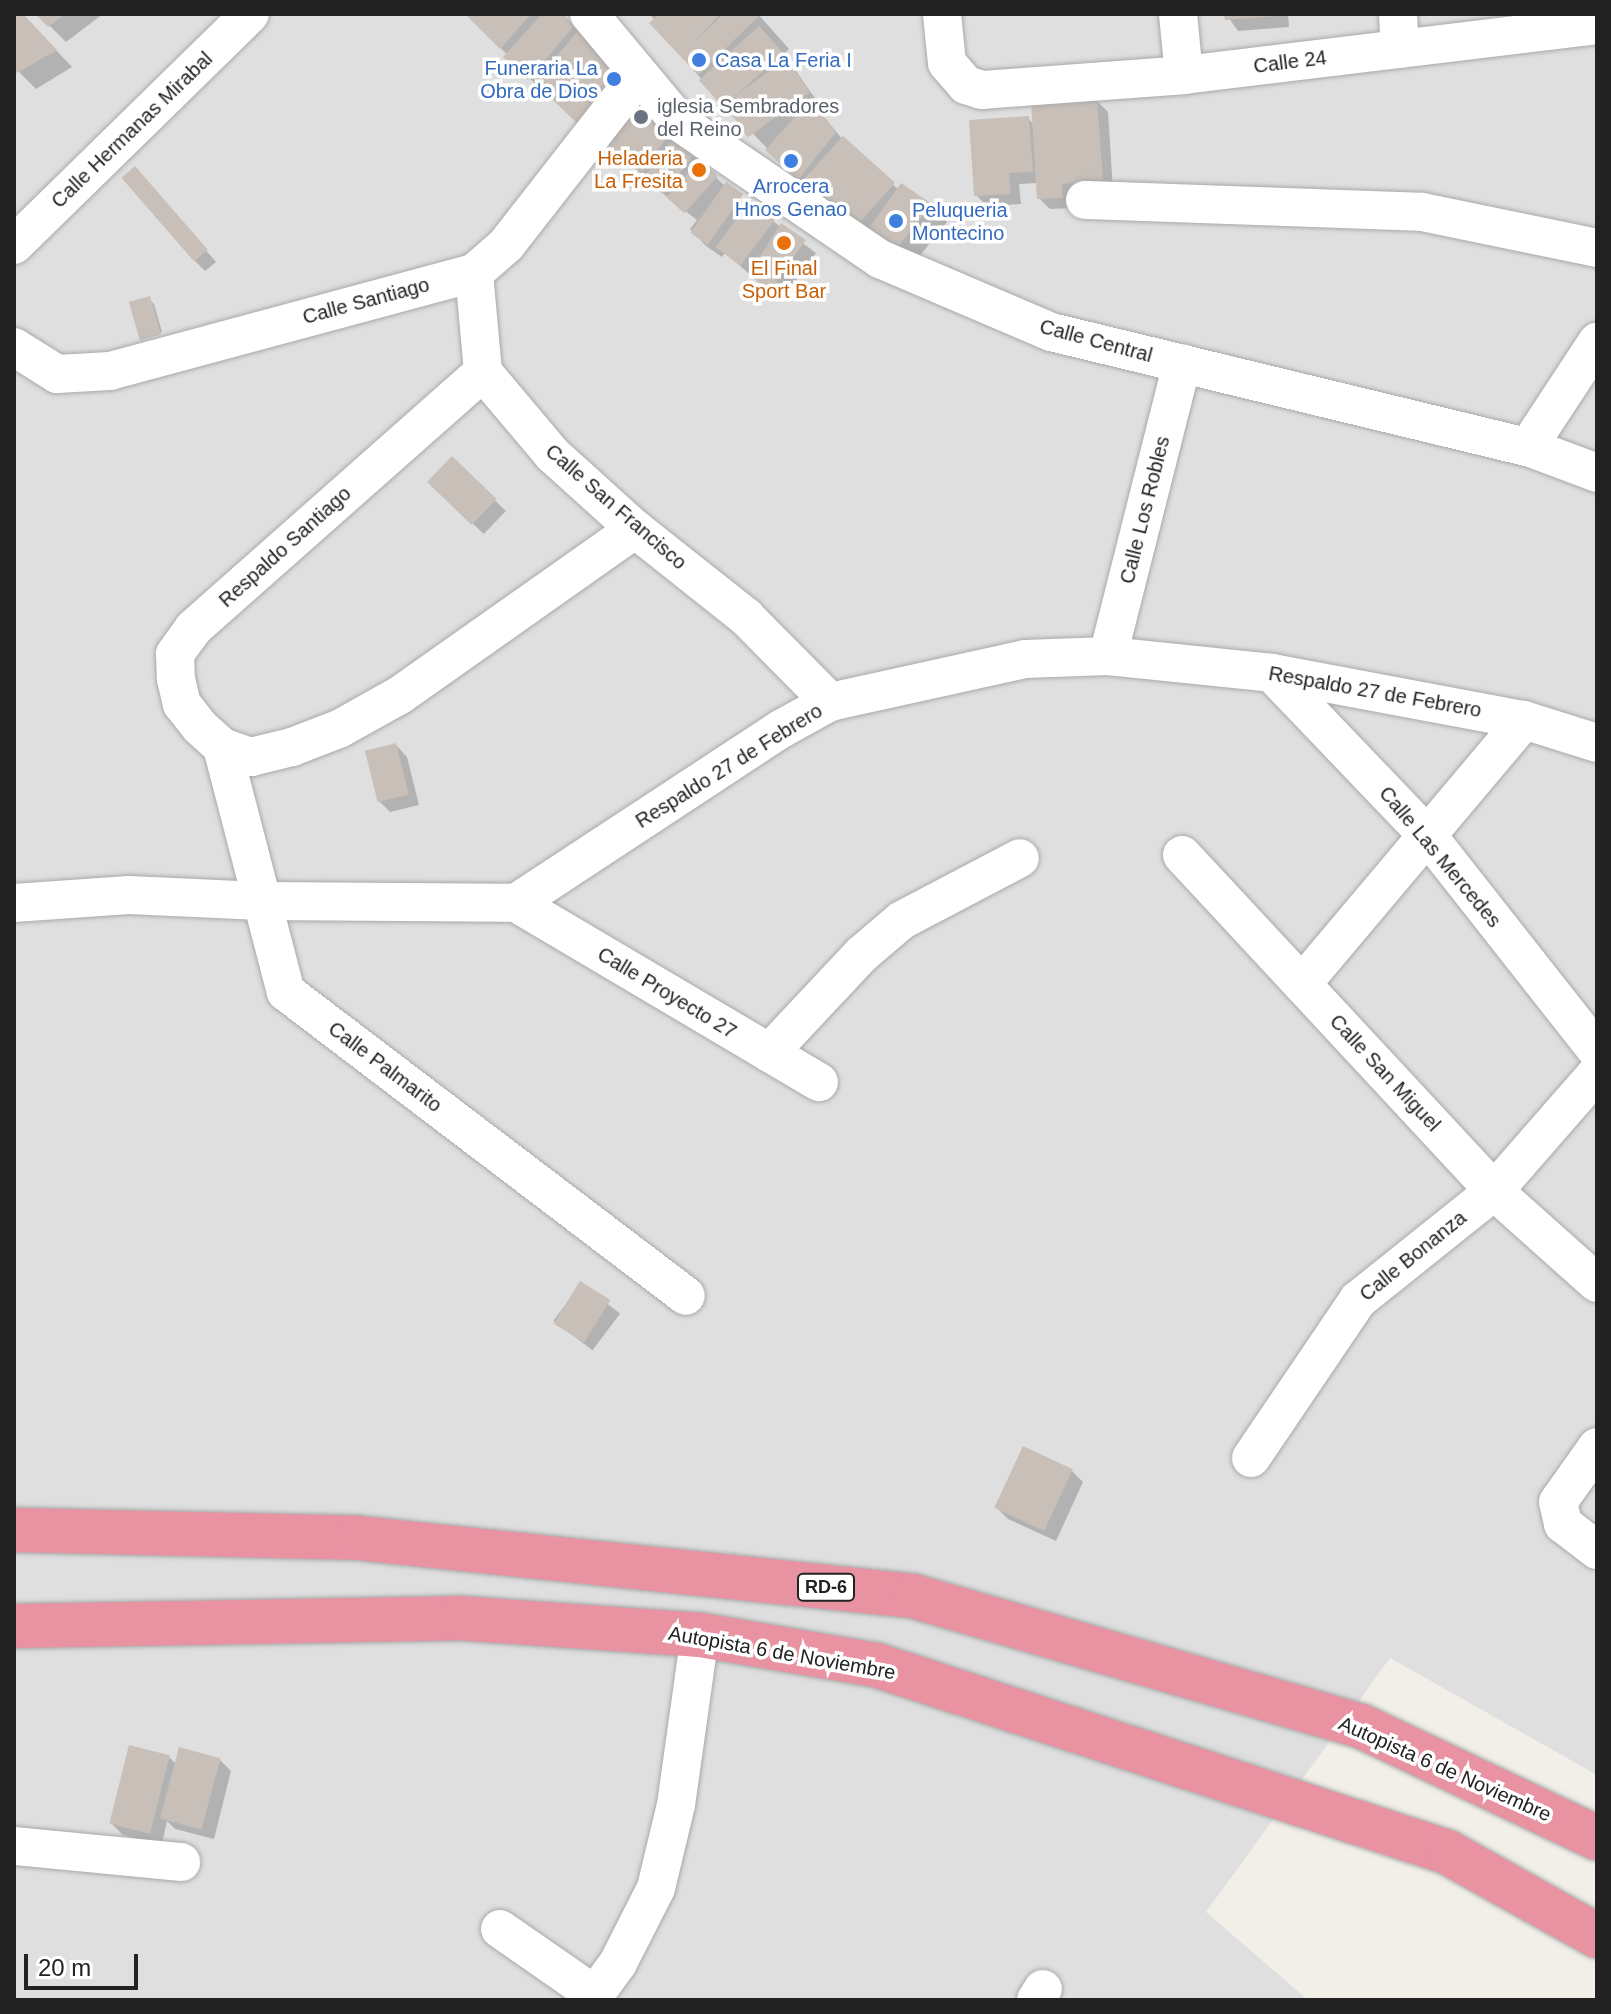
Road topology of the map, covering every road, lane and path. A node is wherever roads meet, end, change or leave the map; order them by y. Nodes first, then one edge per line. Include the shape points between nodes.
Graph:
1 (250, 14) edge
2 (589, 14) edge
3 (942, 14) edge
4 (1178, 14) edge
5 (1597, 25) edge
6 (1399, 32) edge
7 (639, 75) junction
8 (1184, 75) junction
9 (1085, 200) dead end
10 (14, 245) edge
11 (1597, 248) edge
12 (474, 273) junction
13 (1597, 342) edge
14 (14, 347) edge
15 (1182, 363) junction
16 (483, 372) junction
17 (1528, 447) junction
18 (1597, 473) edge
19 (635, 529) junction
20 (1108, 656) junction
21 (1272, 673) junction
22 (830, 702) junction
23 (1524, 720) junction
24 (1583, 739) edge
25 (222, 747) junction
26 (1597, 771) edge
27 (1427, 835) junction
28 (1182, 855) dead end
29 (1020, 858) dead end
30 (261, 901) junction
31 (14, 903) edge
32 (516, 903) junction
33 (1302, 984) junction
34 (1597, 1051) edge
35 (769, 1053) junction
36 (1597, 1073) edge
37 (819, 1082) dead end
38 (1494, 1191) junction
39 (1597, 1283) edge
40 (686, 1296) dead end
41 (1597, 1447) edge
42 (1251, 1458) dead end
43 (14, 1530) edge
44 (1597, 1550) edge
45 (14, 1626) edge
46 (700, 1635) junction
47 (1597, 1838) edge
48 (14, 1846) edge
49 (181, 1862) dead end
50 (500, 1929) dead end
51 (1597, 1936) edge
52 (593, 1998) edge

1 - 10 street, Calle Hermanas Mirabal
2 - 7 street, Calle Central
3 - 8 street, Calle 24 via 947,63 966,85 982,90
4 - 8 street
5 - 6 street, Calle 24
6 - 8 street, Calle 24
7 - 12 street, Calle Santiago via 506,245
7 - 15 street, Calle Central via 679,122 880,259 1051,332
9 - 11 street via 1422,212
12 - 14 street, Calle Santiago via 110,371 57,374
12 - 16 street
13 - 17 street
15 - 17 street, Calle Central
15 - 20 street, Calle Los Robles
16 - 19 street, Calle San Francisco via 553,455
16 - 25 street, Respaldo Santiago via 193,629 175,654 182,704
17 - 18 street, Calle Central
19 - 22 street, Calle San Francisco via 746,617
19 - 25 street via 400,695 339,729 251,757
20 - 21 street, Respaldo 27 de Febrero
20 - 22 street, Respaldo 27 de Febrero via 1025,659
21 - 23 street, Respaldo 27 de Febrero
21 - 27 street, Calle Las Mercedes
22 - 32 street, Respaldo 27 de Febrero
23 - 24 street, Respaldo 27 de Febrero
23 - 27 street
24 - 26 street
25 - 30 street, Calle Palmarito
27 - 33 street
27 - 34 street, Calle Las Mercedes
28 - 33 street, Calle San Miguel
29 - 35 street via 902,920 862,954
30 - 31 street via 129,895
30 - 32 street
30 - 40 street, Calle Palmarito via 286,992
32 - 35 street, Calle Proyecto 27
33 - 38 street, Calle San Miguel
35 - 37 street, Calle Proyecto 27
36 - 38 street, Calle Bonanza
38 - 39 street, Calle San Miguel
38 - 42 street, Calle Bonanza via 1358,1300
41 - 44 street via 1558,1502 1563,1524
43 - 47 highway, Autopista 6 de Noviembre / RD-6 via 358,1538 913,1596 1361,1726
45 - 46 highway, Autopista 6 de Noviembre via 458,1618
46 - 51 highway, Autopista 6 de Noviembre via 876,1665 1447,1852
46 - 52 street via 676,1805 656,1888 618,1963
48 - 49 street
50 - 52 street

